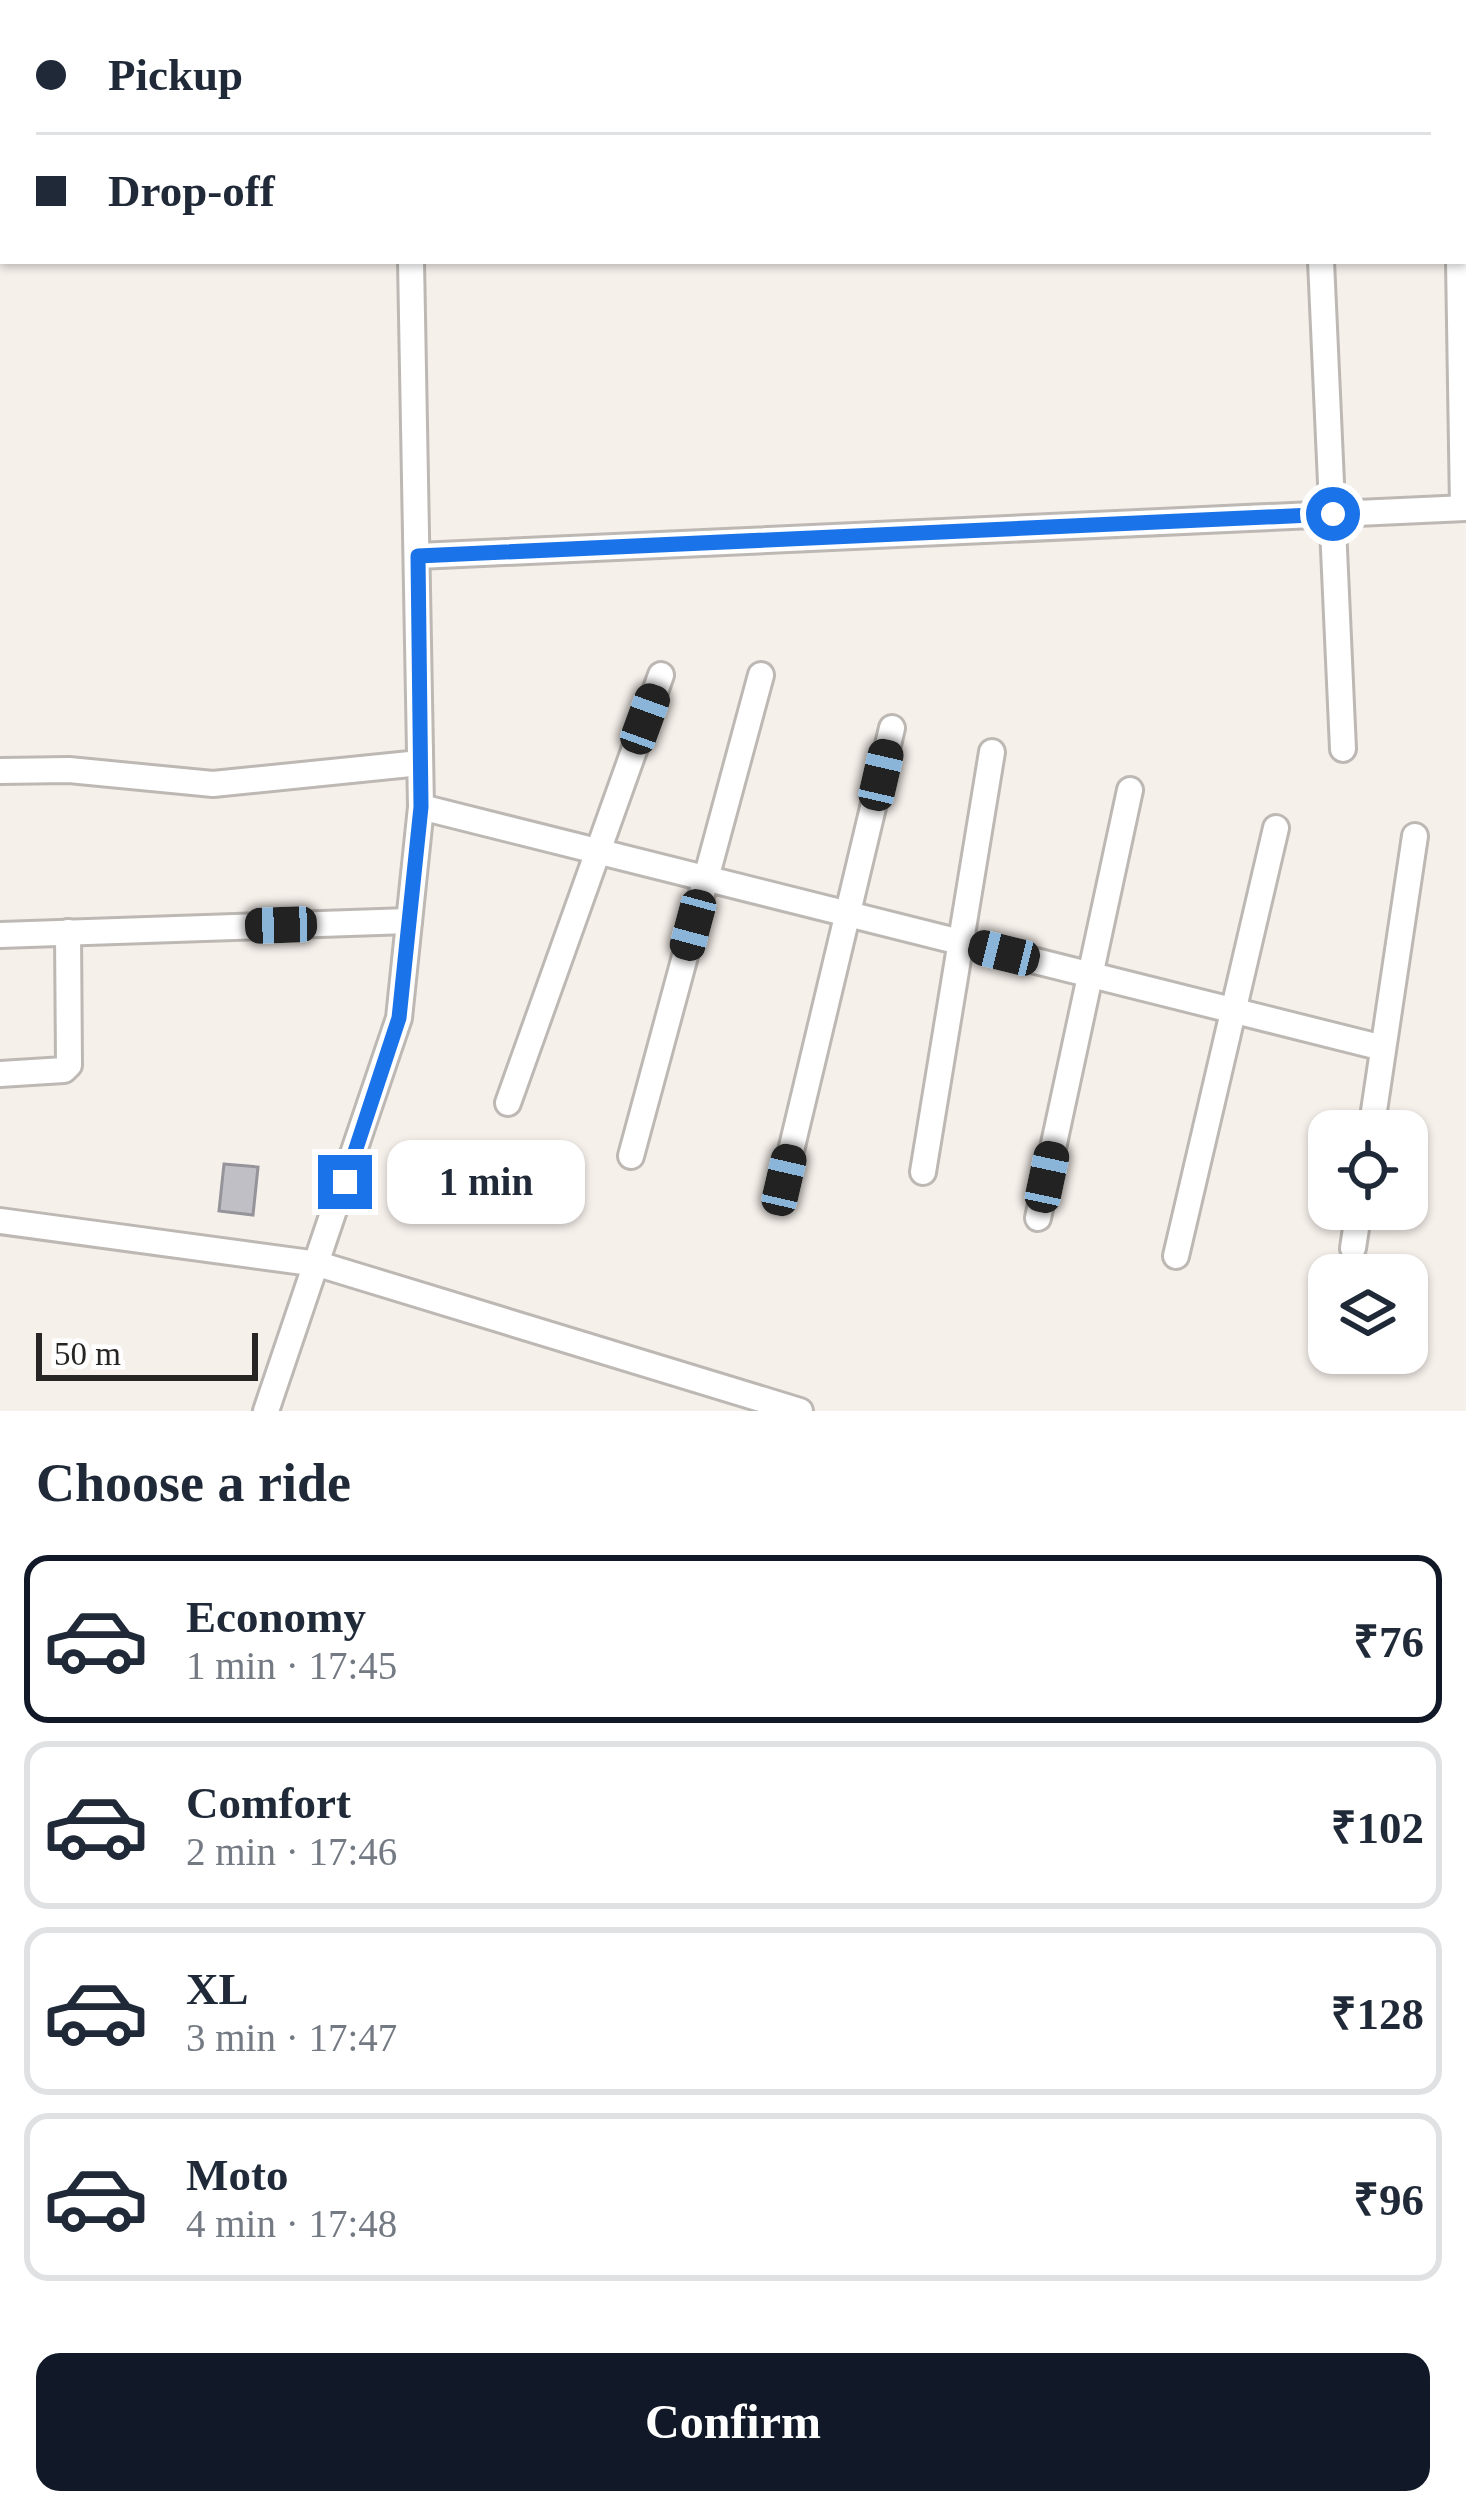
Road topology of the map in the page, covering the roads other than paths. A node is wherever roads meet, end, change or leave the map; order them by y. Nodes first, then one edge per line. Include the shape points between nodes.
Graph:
1 (411, 264) edge
2 (1321, 264) edge
3 (1459, 264) edge
4 (1465, 508) edge
5 (1333, 514) junction
6 (418, 556) junction
7 (661, 675) dead end
8 (761, 675) dead end
9 (892, 728) dead end
10 (1343, 749) dead end
11 (992, 752) dead end
12 (420, 763) junction
13 (0, 771) edge
14 (1130, 790) dead end
15 (421, 807) junction
16 (1276, 828) dead end
17 (1415, 836) dead end
18 (598, 852) junction
19 (706, 879) junction
20 (848, 914) junction
21 (409, 920) junction
22 (68, 932) junction
23 (0, 935) edge
24 (961, 942) junction
25 (1090, 975) junction
26 (1234, 1011) junction
27 (1383, 1048) junction
28 (0, 1074) edge
29 (508, 1103) dead end
30 (1374, 1110) edge
31 (631, 1156) dead end
32 (923, 1172) dead end
33 (784, 1180) dead end
34 (1038, 1217) dead end
35 (0, 1221) edge
36 (1356, 1230) edge
37 (1353, 1248) dead end
38 (1176, 1256) dead end
39 (318, 1264) junction
40 (266, 1411) edge
41 (800, 1411) edge

1 - 6 street
2 - 5 street
3 - 4 street
4 - 5 street
5 - 6 street
5 - 10 street
6 - 12 street
7 - 18 street
8 - 19 street
9 - 20 street
11 - 24 street
12 - 13 street via 213,784
12 - 15 street
14 - 25 street
15 - 18 street
15 - 21 street
16 - 26 street
17 - 27 street
18 - 19 street
18 - 29 street
19 - 20 street
19 - 31 street
20 - 24 street
20 - 33 street
21 - 22 street
21 - 39 street via 399,1018
22 - 23 street
22 - 28 street via 69,1065
24 - 25 street
24 - 32 street
25 - 26 street
25 - 34 street
26 - 27 street
26 - 38 street
27 - 30 street
35 - 39 street
36 - 37 street
39 - 40 street
39 - 41 street

